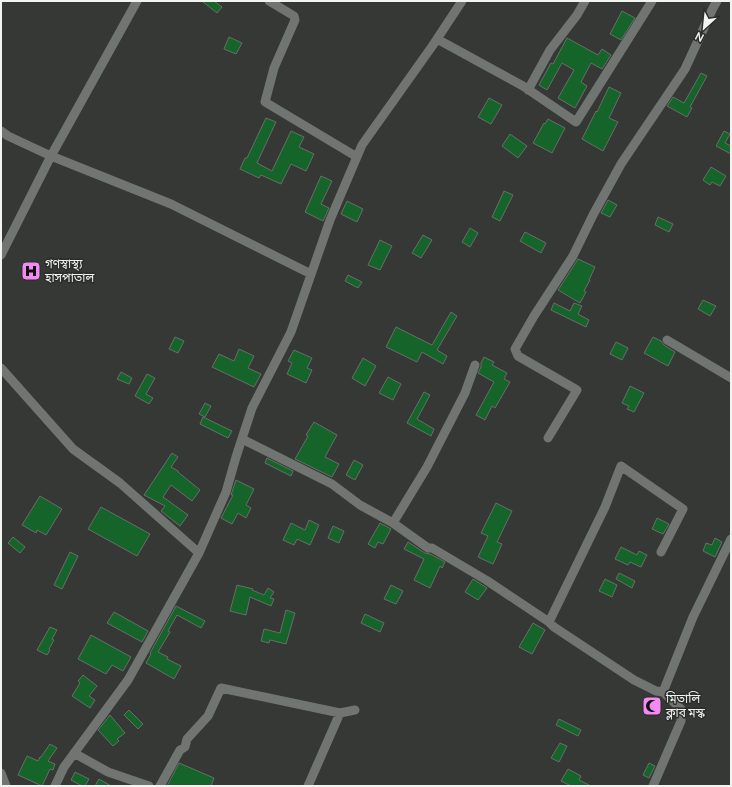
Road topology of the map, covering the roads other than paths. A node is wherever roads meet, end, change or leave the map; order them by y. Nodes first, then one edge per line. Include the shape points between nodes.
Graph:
1 (136, 1) edge
2 (269, 1) edge
3 (462, 1) edge
4 (585, 1) edge
5 (652, 1) edge
6 (717, 1) edge
7 (437, 39) junction
8 (528, 90) junction
9 (1, 132) edge
10 (51, 156) junction
11 (357, 157) junction
12 (1, 254) edge
13 (311, 274) junction
14 (667, 340) dead end
15 (475, 365) dead end
16 (1, 368) edge
17 (731, 378) edge
18 (548, 438) dead end
19 (242, 439) junction
20 (393, 523) junction
21 (731, 539) edge
22 (661, 552) dead end
23 (199, 554) junction
24 (549, 622) junction
25 (663, 692) junction
26 (355, 710) dead end
27 (340, 714) junction
28 (74, 753) junction
29 (1, 773) edge
30 (6, 786) edge
31 (55, 786) edge
32 (149, 786) edge
33 (160, 786) edge
34 (308, 786) edge
35 (653, 786) edge

1 - 10 street
2 - 11 street via 294,16 295,20 274,68 265,102
3 - 7 street
4 - 8 street via 550,50
5 - 8 street via 576,122
6 - 18 street via 685,69 621,164 573,256 515,349 518,356 577,390
7 - 8 street
7 - 11 street via 362,145
9 - 10 street
10 - 12 street
10 - 13 street via 172,204
11 - 13 street via 330,220
13 - 19 street via 291,332 252,408
14 - 17 street
15 - 20 street via 465,393 427,467
16 - 23 street via 73,449 120,483
19 - 20 street via 332,484 360,505
19 - 23 street via 226,492
20 - 24 street via 428,548 486,580
21 - 25 street via 693,618
22 - 24 street via 684,509 621,466 605,507
23 - 28 street via 128,680
24 - 25 street via 634,680
25 - 35 street via 681,709 681,721
26 - 27 street
27 - 33 street via 221,688 208,716 180,750
27 - 34 street
28 - 31 street
28 - 32 street via 108,772
29 - 30 street

